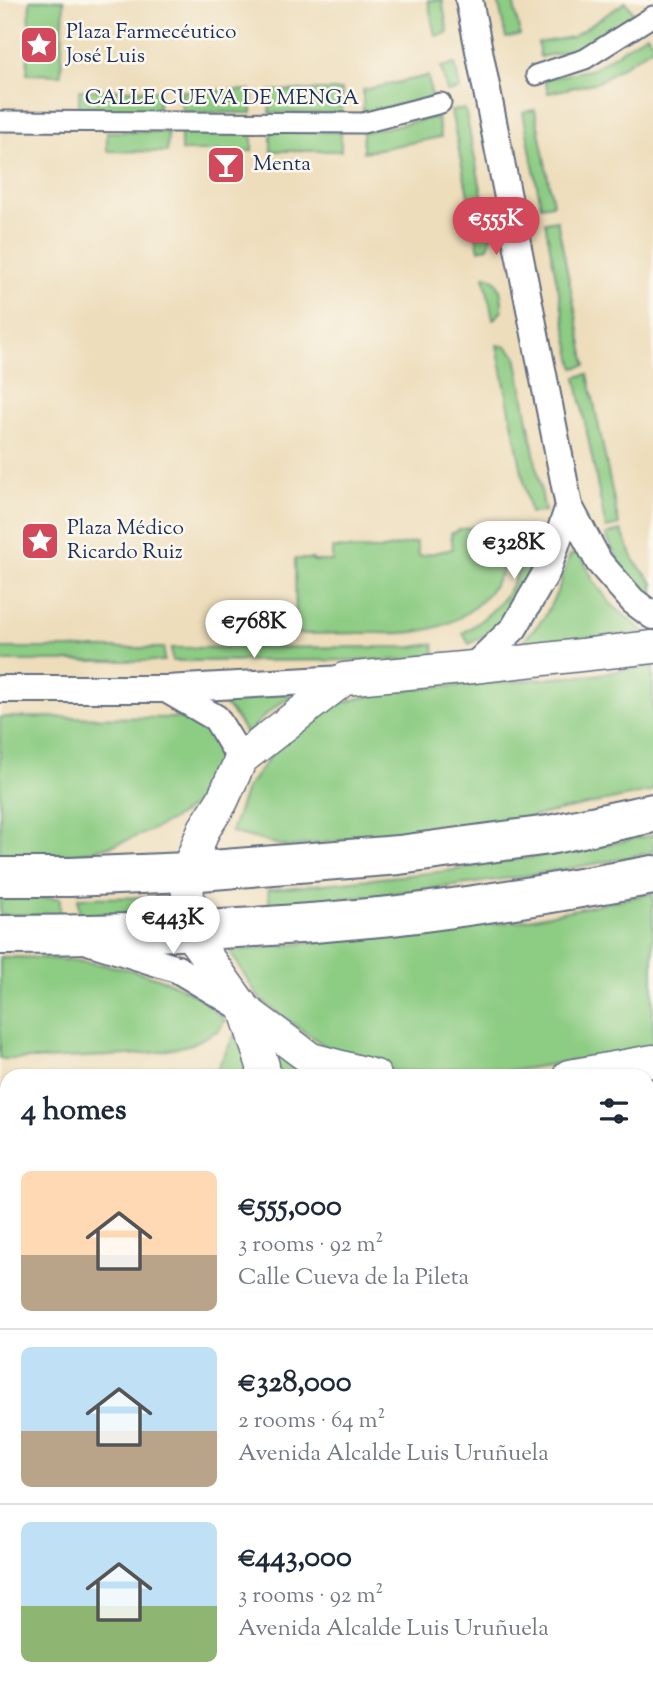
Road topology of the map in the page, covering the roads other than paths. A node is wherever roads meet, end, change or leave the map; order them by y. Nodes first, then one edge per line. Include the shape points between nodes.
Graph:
1 (470, 0) edge
2 (653, 16) edge
3 (536, 75) dead end
4 (441, 103) dead end
5 (0, 121) edge
6 (569, 506) junction
7 (653, 616) edge
8 (653, 647) edge
9 (474, 667) junction
10 (344, 679) junction
11 (0, 689) edge
12 (166, 689) junction
13 (241, 758) junction
14 (653, 813) edge
15 (187, 872) junction
16 (653, 875) edge
17 (0, 877) edge
18 (189, 932) junction
19 (0, 935) edge
20 (69, 935) junction
21 (245, 1010) junction
22 (653, 1060) edge
23 (262, 1069) edge
24 (349, 1069) edge
25 (606, 1069) edge

1 - 6 street
2 - 3 street via 585,59
4 - 5 street, CALLE CUEVA DE MENGA via 363,123
6 - 7 street via 599,562 633,601
6 - 9 street via 547,571 514,628
8 - 9 street
9 - 10 street
10 - 12 street
10 - 13 street
11 - 12 street
12 - 13 street via 216,718
13 - 15 street
14 - 15 main road via 549,835 399,855
15 - 17 main road
15 - 18 street
16 - 18 main road via 394,915
18 - 20 main road
18 - 21 street
19 - 20 main road
20 - 21 street via 177,970
21 - 23 street
21 - 24 street via 311,1059
22 - 25 street

